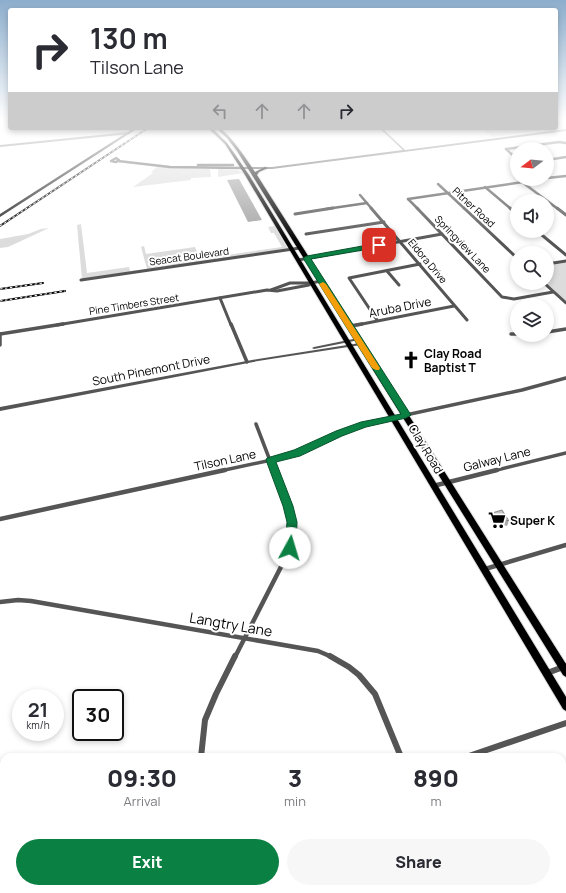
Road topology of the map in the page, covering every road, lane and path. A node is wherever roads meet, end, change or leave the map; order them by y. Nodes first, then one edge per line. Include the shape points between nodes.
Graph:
1 (88, 160) edge
2 (236, 160) edge
3 (244, 160) edge
4 (330, 160) edge
5 (118, 161) dead end
6 (284, 165) junction
7 (241, 167) junction
8 (249, 167) junction
9 (266, 168) junction
10 (254, 175) junction
11 (560, 176) junction
12 (566, 176) edge
13 (554, 177) edge
14 (566, 181) edge
15 (438, 184) dead end
16 (510, 184) edge
17 (527, 186) edge
18 (485, 187) junction
19 (264, 190) junction
20 (256, 191) junction
21 (447, 193) junction
22 (360, 196) dead end
23 (367, 203) junction
24 (510, 208) edge
25 (295, 214) dead end
26 (566, 215) edge
27 (0, 216) edge
28 (284, 222) junction
29 (384, 222) junction
30 (276, 223) junction
31 (306, 234) dead end
32 (442, 234) junction
33 (545, 238) edge
34 (401, 241) junction
35 (300, 248) junction
36 (292, 249) junction
37 (510, 252) edge
38 (566, 255) edge
39 (307, 258) junction
40 (298, 260) junction
41 (566, 261) edge
42 (554, 263) edge
43 (420, 264) junction
44 (387, 271) junction
45 (81, 280) dead end
46 (321, 281) junction
47 (311, 283) junction
48 (399, 285) dead end
49 (553, 292) joint
50 (220, 298) junction
51 (566, 303) edge
52 (454, 306) junction
53 (377, 320) junction
54 (467, 320) dead end
55 (350, 326) junction
56 (566, 329) edge
57 (554, 331) edge
58 (0, 334) edge
59 (359, 341) junction
60 (348, 344) junction
61 (0, 345) edge
62 (247, 362) junction
63 (566, 378) edge
64 (0, 409) edge
65 (406, 415) junction
66 (393, 418) junction
67 (256, 424) dead end
68 (566, 453) edge
69 (270, 460) junction
70 (448, 482) junction
71 (433, 486) junction
72 (0, 519) edge
73 (566, 545) edge
74 (499, 564) junction
75 (485, 569) junction
76 (0, 602) edge
77 (245, 638) junction
78 (565, 668) edge
79 (547, 674) junction
80 (566, 706) edge
81 (566, 723) edge
82 (201, 753) edge
83 (399, 753) edge
84 (478, 753) edge

1 - 27 main road
2 - 7 main road, Clay Road
3 - 8 main road, Clay Road
4 - 6 street
5 - 7 street via 162,166
6 - 8 street
6 - 9 street
7 - 8 street
7 - 20 main road, Clay Road
8 - 9 street
8 - 10 main road, Clay Road
9 - 10 main road
10 - 19 main road, Clay Road
11 - 12 street
11 - 13 street
11 - 14 street
15 - 21 street, Pitner Road
16 - 18 street
17 - 26 street
18 - 21 street
18 - 24 street
19 - 20 main road
19 - 28 main road, Clay Road
20 - 30 main road, Clay Road
21 - 32 street, Springview Lane via 408,199
21 - 37 street, Pitner Road
22 - 23 street, Eldora Drive
23 - 25 street
23 - 29 street, Eldora Drive
28 - 30 main road
28 - 35 main road, Clay Road
29 - 31 street
29 - 34 street, Eldora Drive
30 - 36 main road, Clay Road
32 - 34 street
32 - 49 street, Springview Lane via 502,297 514,299
33 - 38 street
34 - 39 street
34 - 43 street, Eldora Drive
35 - 36 street, Seacat Boulevard
35 - 39 main road, Clay Road
36 - 40 main road, Clay Road
36 - 45 street, Seacat Boulevard
39 - 40 street
39 - 46 main road, Clay Road
40 - 47 main road, Clay Road
41 - 42 street
43 - 44 street
43 - 52 street, Eldora Drive
44 - 48 street
44 - 53 street via 350,278
46 - 47 street, Pine Timbers Street
46 - 55 main road, Clay Road
47 - 50 street, Pine Timbers Street via 283,290
47 - 60 main road, Clay Road
49 - 51 street
50 - 58 street, Pine Timbers Street
50 - 62 street
52 - 53 street, Aruba Drive
52 - 54 street, Eldora Drive
53 - 55 street, Aruba Drive
55 - 59 main road, Clay Road
56 - 57 street
58 - 61 street
59 - 60 street, South Pinemont Drive
59 - 65 main road, Clay Road
60 - 62 street, South Pinemont Drive
60 - 66 main road, Clay Road
62 - 64 street, South Pinemont Drive
63 - 65 street, Tilson Lane
65 - 66 street, Tilson Lane
65 - 70 main road, Clay Road
66 - 69 street, Tilson Lane via 364,424 297,453
66 - 71 main road, Clay Road
67 - 69 street
68 - 70 street, Galway Lane
69 - 72 street, Tilson Lane
69 - 77 street via 288,506 292,522 292,539 285,559
70 - 71 street, Galway Lane
70 - 74 main road, Clay Road
71 - 75 main road, Clay Road
73 - 74 street
74 - 75 street
74 - 78 main road, Clay Road
75 - 79 main road, Clay Road
76 - 77 street, Langtry Lane via 18,600
77 - 82 street via 205,720
77 - 83 street, Langtry Lane via 318,651 340,660 359,675 374,694
78 - 79 street
79 - 80 main road, Clay Road
81 - 84 street

